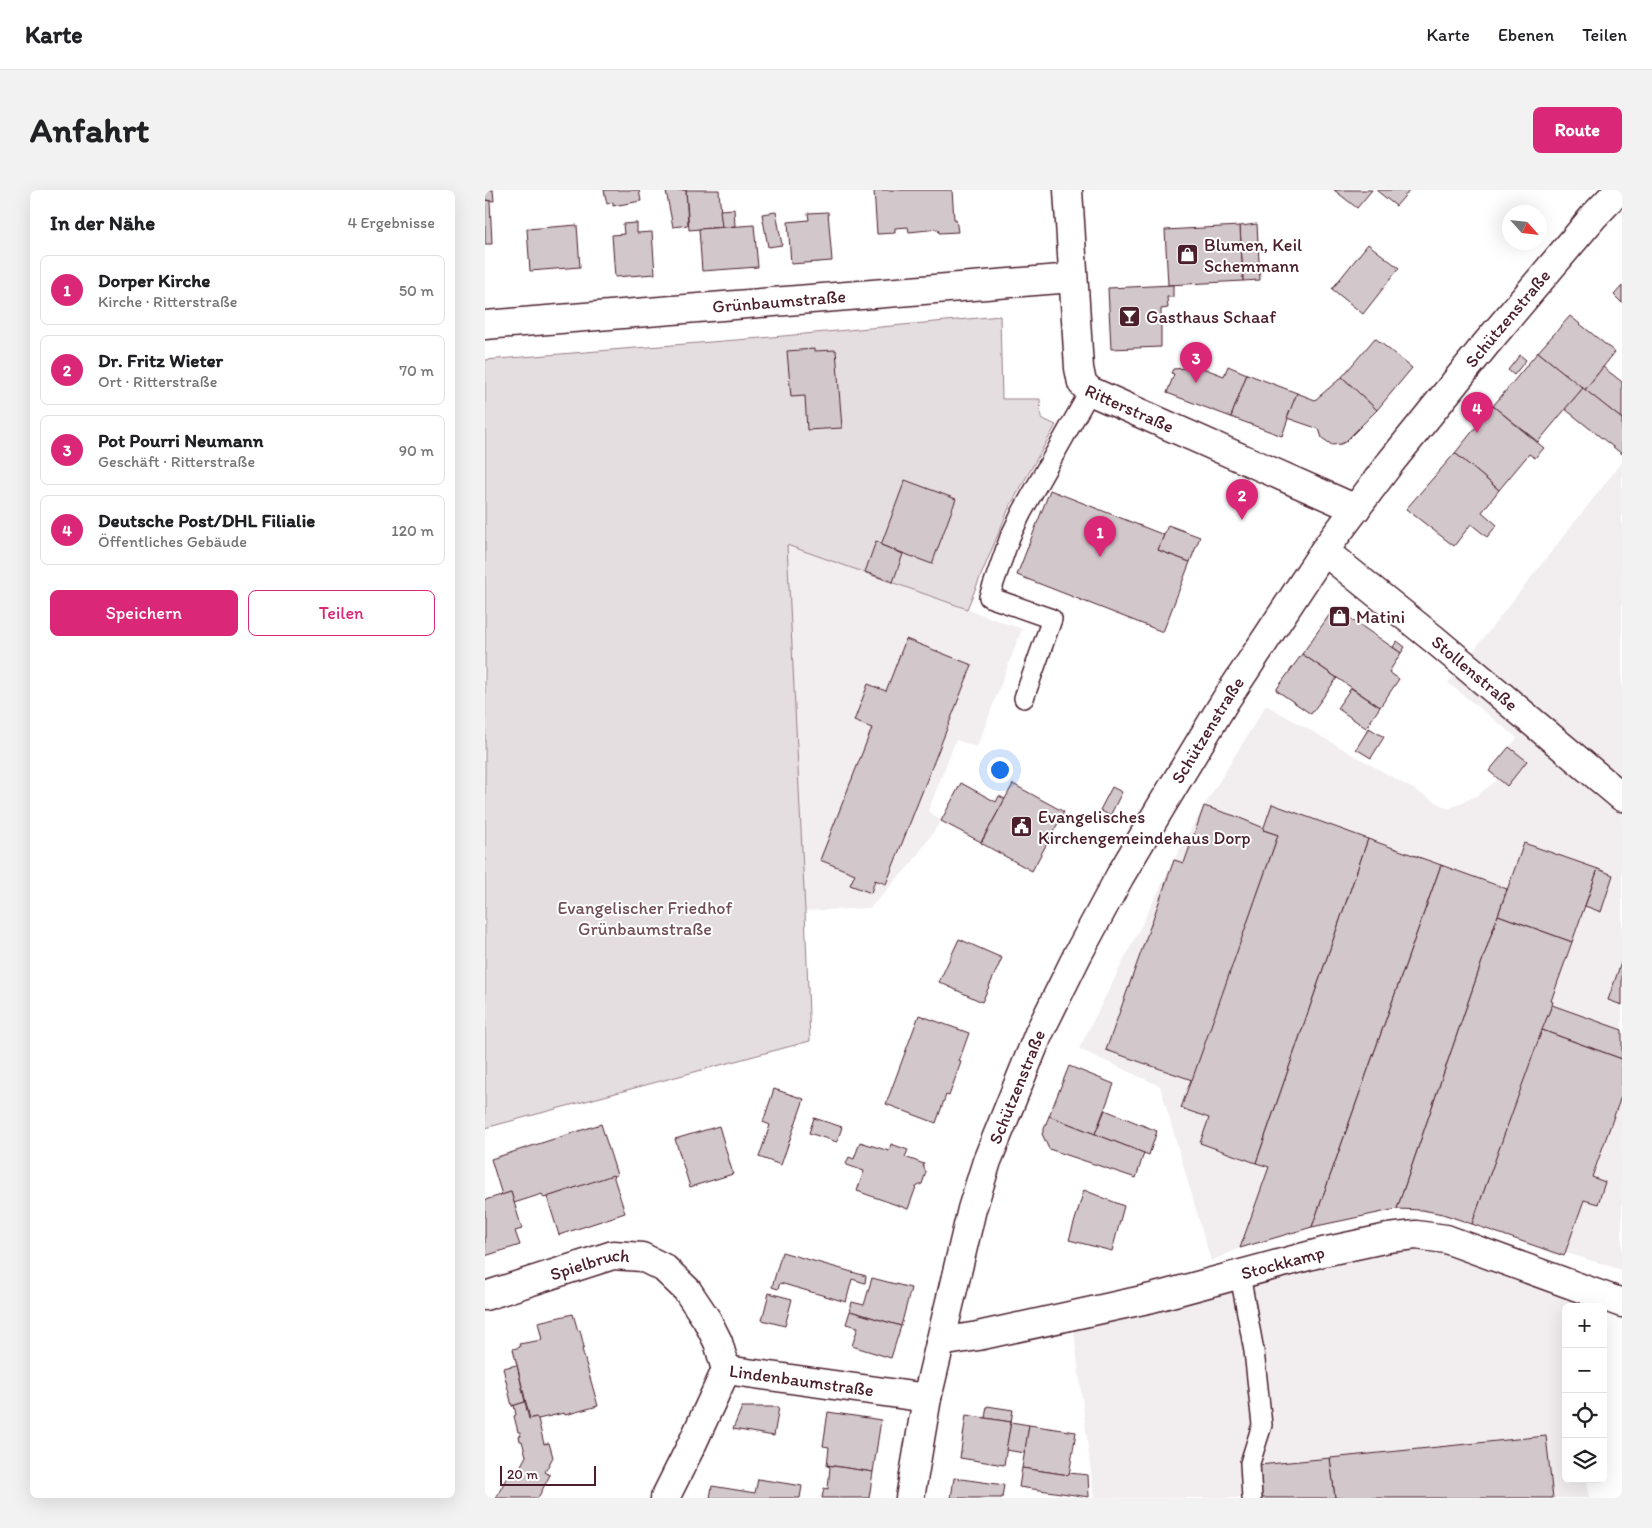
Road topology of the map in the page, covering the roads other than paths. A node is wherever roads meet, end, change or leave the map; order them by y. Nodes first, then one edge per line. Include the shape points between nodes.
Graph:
1 (1068, 190) edge
2 (1619, 190) edge
3 (1073, 278) junction
4 (485, 325) edge
5 (1090, 392) junction
6 (1356, 509) junction
7 (1324, 551) junction
8 (1024, 698) dead end
9 (1622, 797) edge
10 (1240, 1274) junction
11 (485, 1296) edge
12 (1622, 1303) edge
13 (940, 1342) junction
14 (726, 1370) junction
15 (927, 1398) junction
16 (665, 1498) edge
17 (910, 1498) edge
18 (1253, 1498) edge

1 - 3 street, Ritterstraße
2 - 6 street, Schützenstraße via 1491,337
3 - 4 street, Grünbaumstraße
3 - 5 street, Ritterstraße via 1079,368 1082,383
5 - 6 street, Ritterstraße
5 - 8 lane via 1018,520 989,597 1052,619
6 - 7 street, Schützenstraße
7 - 9 street, Stollenstraße
7 - 13 street, Schützenstraße via 1225,701 1162,805 1083,946 1039,1033 1004,1116 972,1208
10 - 12 street, Stockkamp via 1333,1250 1416,1235 1446,1239
10 - 13 street, Stockkamp via 1152,1298
10 - 18 lane via 1254,1351 1262,1424 1250,1463
11 - 14 street, Spielbruch via 613,1255 643,1258 664,1268 698,1304 714,1335
13 - 15 street, Schützenstraße
14 - 15 street, Lindenbaumstraße
14 - 16 street, Lindenbaumstraße
15 - 17 street, Schützenstraße

